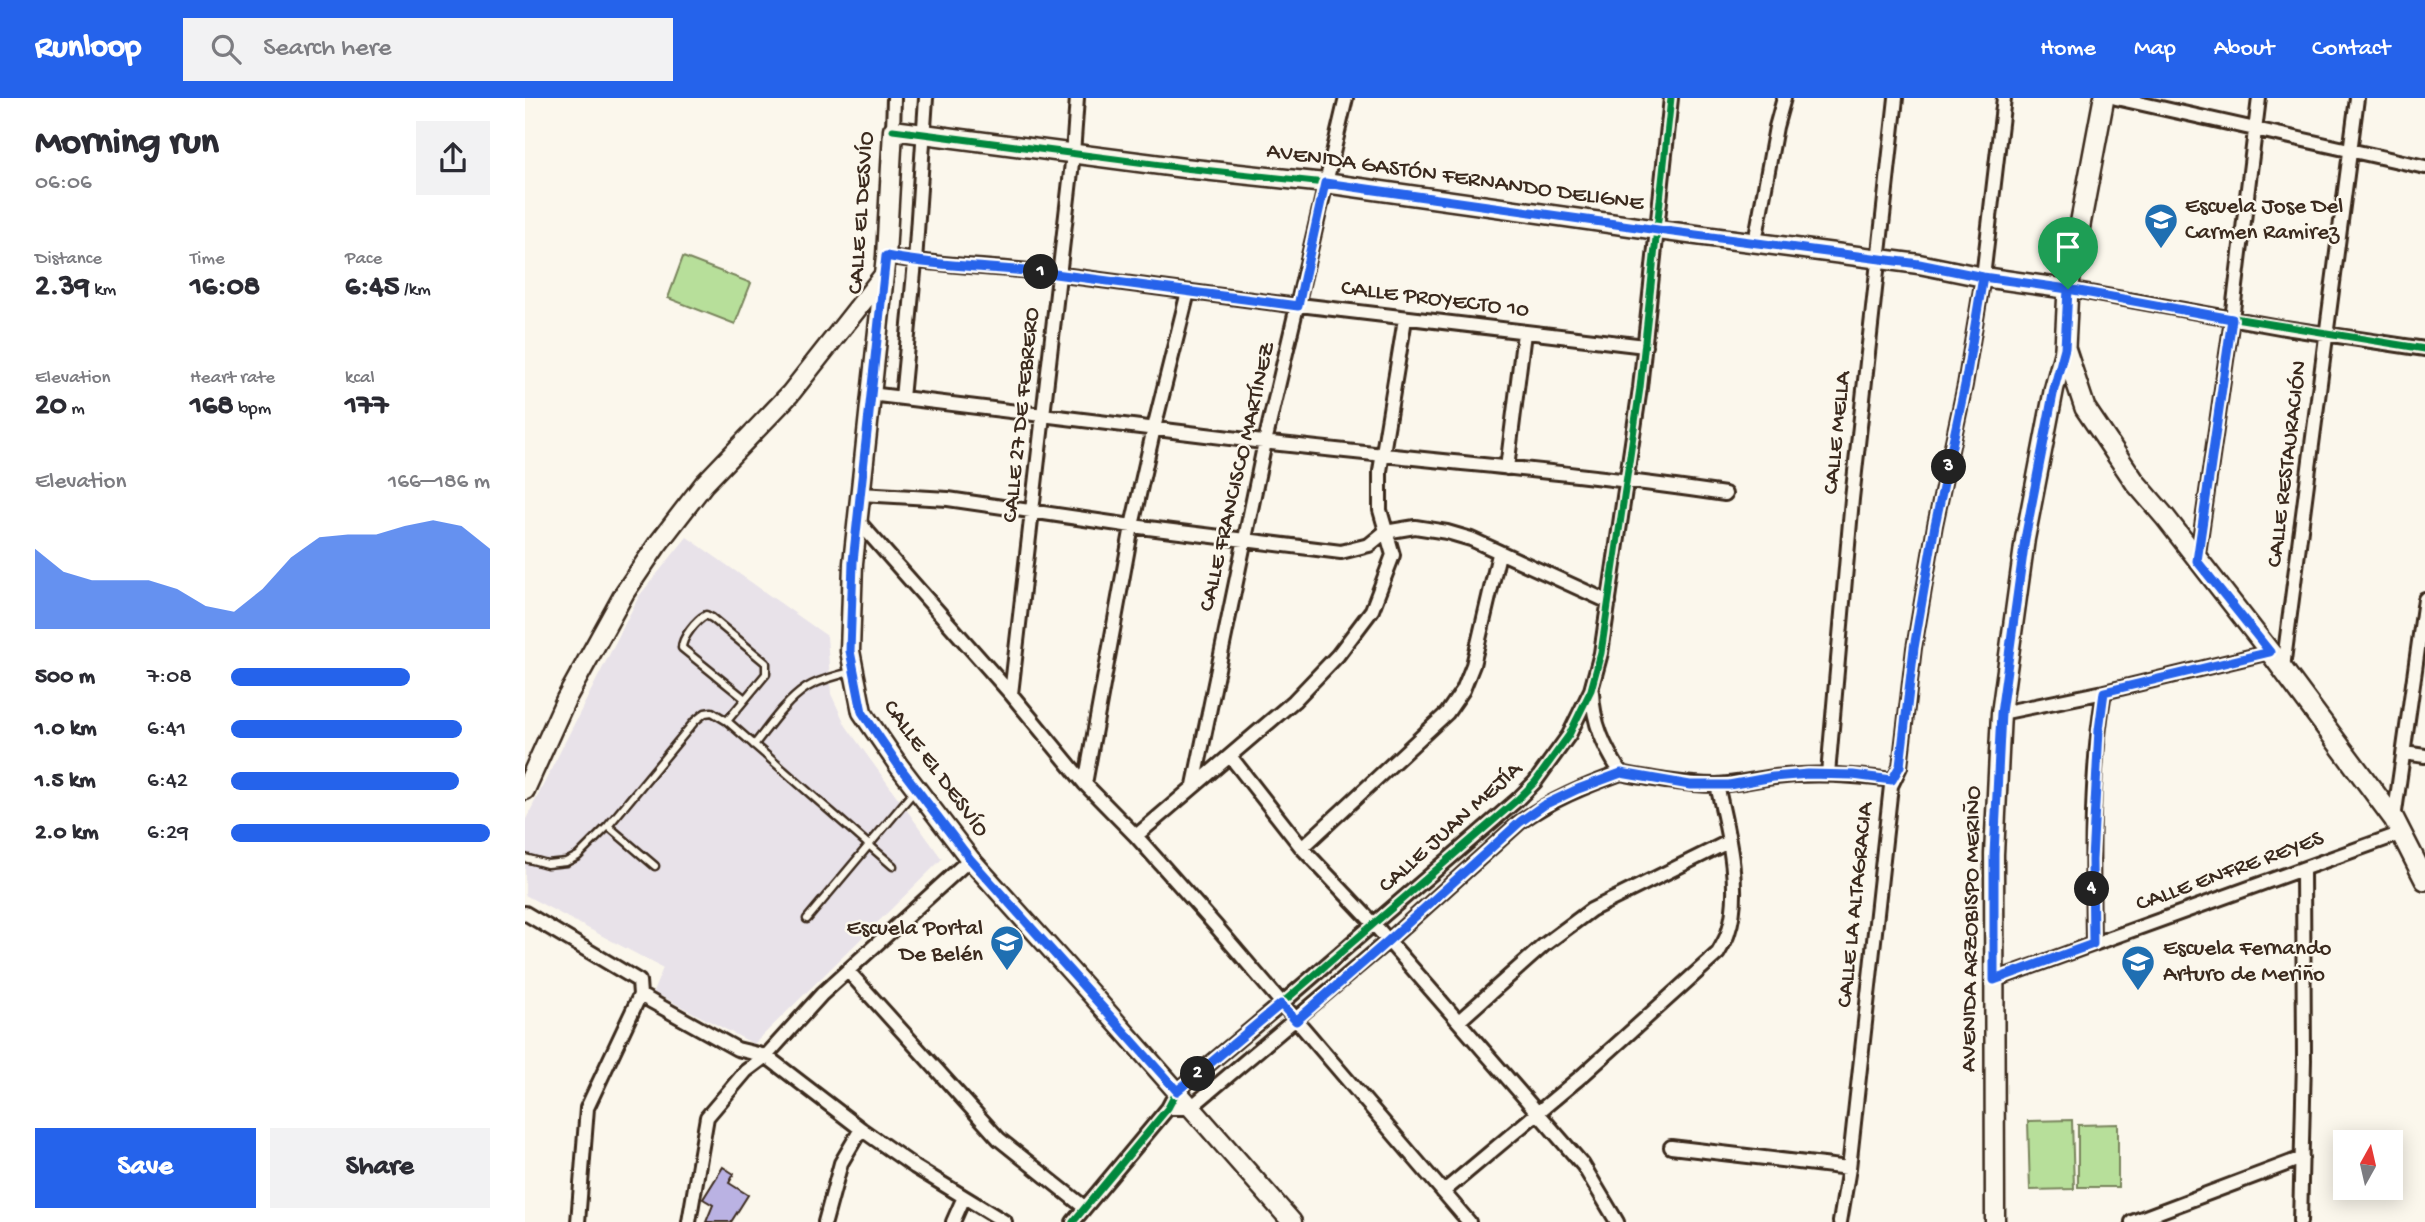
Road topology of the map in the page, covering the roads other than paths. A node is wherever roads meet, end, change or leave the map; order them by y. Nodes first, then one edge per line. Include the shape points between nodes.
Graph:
1 (894, 98) edge
2 (926, 98) edge
3 (1077, 98) edge
4 (1346, 98) edge
5 (1671, 98) edge
6 (1784, 98) edge
7 (1896, 98) edge
8 (2004, 98) edge
9 (2104, 98) edge
10 (2116, 98) edge
11 (2259, 98) edge
12 (2357, 98) edge
13 (893, 130) junction
14 (2255, 130) junction
15 (922, 134) junction
16 (2350, 150) junction
17 (1073, 154) junction
18 (2425, 167) edge
19 (1325, 183) junction
20 (1658, 230) junction
21 (1755, 242) junction
22 (886, 256) junction
23 (1878, 259) junction
24 (915, 262) junction
25 (1058, 274) junction
26 (883, 276) junction
27 (1983, 277) junction
28 (2068, 289) junction
29 (1188, 292) junction
30 (1298, 306) junction
31 (1405, 319) junction
32 (2232, 319) junction
33 (1524, 333) junction
34 (2326, 335) junction
35 (1645, 346) junction
36 (2065, 348) junction
37 (2425, 349) edge
38 (870, 394) junction
39 (902, 398) junction
40 (1042, 414) junction
41 (1154, 428) junction
42 (1265, 442) junction
43 (1381, 454) junction
44 (1507, 467) junction
45 (1627, 479) junction
46 (860, 494) junction
47 (1725, 494) dead end
48 (1033, 510) junction
49 (858, 521) junction
50 (1132, 526) junction
51 (1385, 532) junction
52 (1243, 540) junction
53 (1499, 554) junction
54 (2197, 561) junction
55 (2425, 599) edge
56 (1609, 602) junction
57 (2270, 652) junction
58 (2283, 668) junction
59 (854, 671) junction
60 (1591, 690) junction
61 (2104, 692) junction
62 (1011, 694) junction
63 (745, 699) junction
64 (2001, 713) junction
65 (727, 721) junction
66 (754, 745) junction
67 (2404, 753) junction
68 (1230, 756) junction
69 (2425, 757) edge
70 (1621, 773) junction
71 (1828, 774) junction
72 (1892, 780) junction
73 (1085, 784) junction
74 (1194, 785) junction
75 (1717, 785) junction
76 (915, 789) junction
77 (525, 790) edge
78 (608, 826) junction
79 (2398, 826) junction
80 (1136, 836) junction
81 (1728, 842) junction
82 (869, 845) junction
83 (1302, 848) junction
84 (525, 858) edge
85 (970, 859) junction
86 (655, 866) dead end
87 (893, 866) dead end
88 (2304, 869) junction
89 (2425, 880) edge
90 (525, 913) edge
91 (807, 919) dead end
92 (1373, 923) junction
93 (1388, 941) junction
94 (2093, 944) junction
95 (848, 971) junction
96 (1994, 980) junction
97 (640, 995) junction
98 (1281, 1004) junction
99 (1296, 1021) junction
100 (1459, 1021) junction
101 (766, 1056) junction
102 (1177, 1091) junction
103 (1168, 1108) junction
104 (1190, 1108) junction
105 (1537, 1113) junction
106 (860, 1129) junction
107 (1671, 1147) dead end
108 (2302, 1158) junction
109 (1849, 1168) junction
110 (1443, 1192) junction
111 (964, 1197) junction
112 (1084, 1207) junction
113 (578, 1222) edge
114 (689, 1222) edge
115 (825, 1222) edge
116 (953, 1222) edge
117 (1005, 1222) edge
118 (1073, 1222) edge
119 (1292, 1222) edge
120 (1469, 1222) edge
121 (1617, 1222) edge
122 (1840, 1222) edge
123 (1995, 1222) edge
124 (2132, 1222) edge
125 (2301, 1222) edge

1 - 13 street, CALLE EL DESVÍO
2 - 15 street
3 - 17 street, CALLE 27 DE FEBRERO
4 - 19 street, CALLE FRANCISCO MARTÍNEZ
5 - 20 street, CALLE JUAN MEJÍA
6 - 21 street
7 - 23 street, CALLE MELLA
8 - 27 street, CALLE LA ALTAGRACIA
9 - 28 main road
10 - 14 street
11 - 14 street
12 - 16 street, CALLE RESTAURACIÓN
13 - 15 street, AVENIDA GASTÓN FERNANDO DELIGNE
13 - 22 street, CALLE EL DESVÍO
14 - 16 street
14 - 32 street
15 - 17 street, AVENIDA GASTÓN FERNANDO DELIGNE
15 - 24 street
16 - 18 street
16 - 34 street, CALLE RESTAURACIÓN
17 - 19 street, AVENIDA GASTÓN FERNANDO DELIGNE
17 - 25 street, CALLE 27 DE FEBRERO
19 - 20 street, AVENIDA GASTÓN FERNANDO DELIGNE
19 - 30 street, CALLE FRANCISCO MARTÍNEZ
20 - 21 street, AVENIDA GASTÓN FERNANDO DELIGNE
20 - 35 street, CALLE JUAN MEJÍA
21 - 23 street, AVENIDA GASTÓN FERNANDO DELIGNE
22 - 24 street, CALLE PROYECTO 10
22 - 26 street, CALLE EL DESVÍO
23 - 27 street, AVENIDA GASTÓN FERNANDO DELIGNE
23 - 71 street, CALLE MELLA
24 - 25 street, CALLE PROYECTO 10
24 - 39 street
25 - 29 street, CALLE PROYECTO 10
25 - 40 street, CALLE 27 DE FEBRERO
26 - 38 street, CALLE EL DESVÍO
26 - 77 street via 790,394 704,484 657,545 625,592 566,699
27 - 28 street, AVENIDA GASTÓN FERNANDO DELIGNE
27 - 72 street, CALLE LA ALTAGRACIA via 1935,525 1900,766
28 - 32 street, AVENIDA GASTÓN FERNANDO DELIGNE
28 - 36 main road
29 - 30 street, CALLE PROYECTO 10
29 - 41 street
30 - 31 street, CALLE PROYECTO 10
30 - 42 street, CALLE FRANCISCO MARTÍNEZ
31 - 33 street, CALLE PROYECTO 10
31 - 43 street
32 - 34 street, AVENIDA GASTÓN FERNANDO DELIGNE
32 - 54 street
33 - 35 street, CALLE PROYECTO 10
33 - 44 street
34 - 37 street, AVENIDA GASTÓN FERNANDO DELIGNE
34 - 58 street, CALLE RESTAURACIÓN
35 - 45 street, CALLE JUAN MEJÍA
36 - 54 main road via 2085,408
36 - 64 street, AVENIDA ARZOBISPO MERIÑO via 2025,539
38 - 39 street
38 - 46 street, CALLE EL DESVÍO
39 - 40 street
40 - 41 street
40 - 48 street, CALLE 27 DE FEBRERO
41 - 42 street
41 - 50 street
42 - 43 street
42 - 52 street, CALLE FRANCISCO MARTÍNEZ
43 - 44 street
43 - 51 street via 1380,510
44 - 45 street
45 - 47 street
45 - 56 street, CALLE JUAN MEJÍA
46 - 48 street
46 - 49 street, CALLE EL DESVÍO
48 - 50 street
48 - 62 street, CALLE 27 DE FEBRERO
49 - 59 street, CALLE EL DESVÍO via 850,651
49 - 62 street
50 - 52 street
50 - 73 street
51 - 52 street via 1369,545 1342,552
51 - 53 street via 1415,527 1447,532
51 - 68 street via 1393,555 1372,610 1294,701
52 - 74 street, CALLE FRANCISCO MARTÍNEZ
53 - 56 street
53 - 83 street via 1463,690 1447,713
54 - 57 main road
55 - 67 street
56 - 60 street, CALLE JUAN MEJÍA
57 - 58 main road
57 - 61 street
58 - 79 main road
59 - 66 lane via 808,687
59 - 76 street, CALLE EL DESVÍO via 862,712
60 - 70 street via 1599,731
60 - 92 street, CALLE JUAN MEJÍA via 1569,735 1535,782
61 - 64 street
61 - 94 street via 2092,860
62 - 73 street
63 - 63 lane via 765,674 766,663 712,618 700,618 682,648
63 - 65 lane
64 - 96 street, AVENIDA ARZOBISPO MERIÑO
65 - 66 lane
65 - 78 lane via 712,712 695,721
66 - 82 lane
67 - 69 street
67 - 79 street
68 - 74 street
68 - 83 street
70 - 75 street
70 - 93 street, CALLE JUAN MEJÍA via 1566,794 1520,822
71 - 72 street
71 - 75 street
72 - 109 street, CALLE LA ALTAGRACIA
73 - 80 street
74 - 80 street
75 - 81 street
76 - 82 lane
76 - 85 street, CALLE EL DESVÍO
78 - 84 lane via 566,862 547,864
78 - 86 lane
79 - 88 street, CALLE ENFRE REYES
79 - 89 main road
80 - 98 street
81 - 100 street via 1591,910 1544,944
81 - 105 street via 1734,886 1732,914 1718,953
82 - 87 lane
82 - 91 lane
83 - 92 street
85 - 95 street
85 - 102 street, CALLE EL DESVÍO
88 - 94 street, CALLE ENFRE REYES
88 - 108 street
90 - 97 street via 639,981
92 - 93 street
92 - 98 street, CALLE JUAN MEJÍA
93 - 99 street, CALLE JUAN MEJÍA
93 - 100 street
94 - 96 street, CALLE ENFRE REYES
95 - 101 street
95 - 112 street via 999,1139
96 - 123 street, AVENIDA ARZOBISPO MERIÑO
97 - 101 street via 737,1049
97 - 113 street via 587,1108
98 - 99 street
98 - 102 street, CALLE JUAN MEJÍA
99 - 104 street, CALLE JUAN MEJÍA
99 - 110 street
100 - 105 street
101 - 106 street
101 - 114 street via 745,1071 707,1117
102 - 103 street, CALLE JUAN MEJÍA
102 - 104 street, CALLE EL DESVÍO
103 - 104 street
103 - 112 street, CALLE JUAN MEJÍA
104 - 119 street, CALLE EL DESVÍO
105 - 110 street
105 - 121 street via 1583,1165
106 - 111 street
106 - 115 street via 841,1163
107 - 109 street
108 - 124 street
108 - 125 street
109 - 122 street, CALLE LA ALTAGRACIA
110 - 120 street
111 - 116 street
111 - 117 street
112 - 118 street, CALLE JUAN MEJÍA

